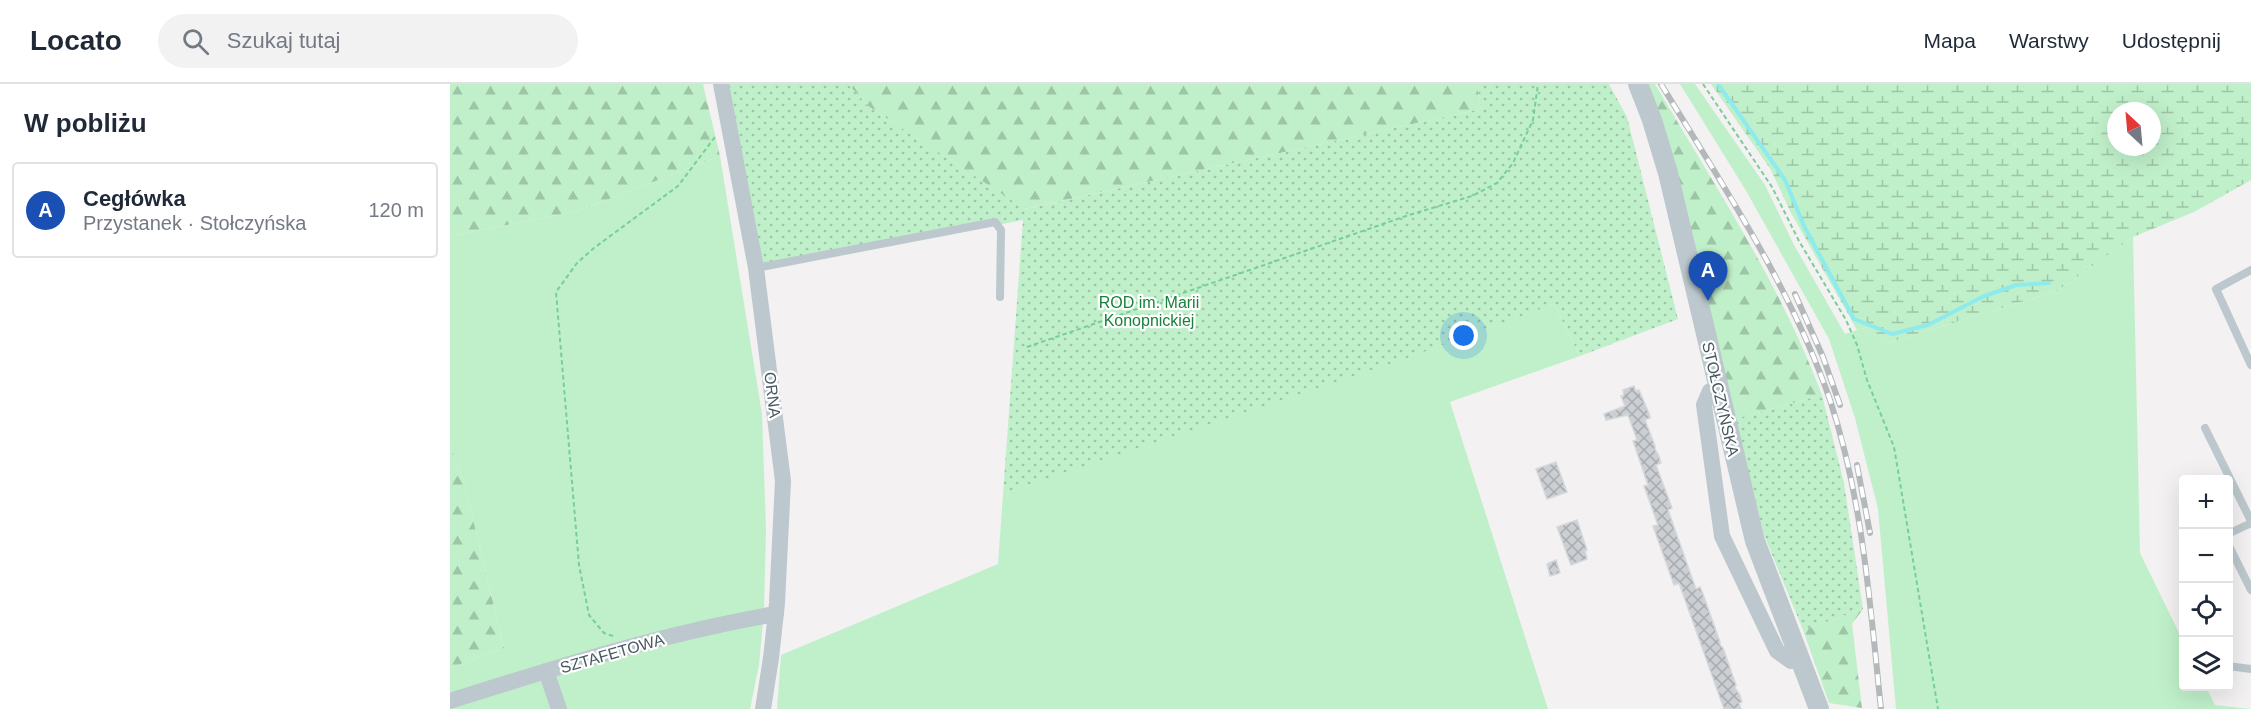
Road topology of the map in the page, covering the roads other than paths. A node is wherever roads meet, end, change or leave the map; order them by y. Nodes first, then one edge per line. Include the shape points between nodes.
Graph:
1 (721, 84) edge
2 (1638, 84) edge
3 (756, 268) junction
4 (2251, 270) edge
5 (1000, 297) dead end
6 (2251, 365) edge
7 (1719, 388) junction
8 (2205, 428) dead end
9 (2251, 522) edge
10 (2233, 532) edge
11 (2233, 552) edge
12 (2251, 590) edge
13 (776, 614) junction
14 (1800, 659) junction
15 (2233, 667) edge
16 (2251, 669) edge
17 (546, 671) junction
18 (450, 701) edge
19 (559, 709) edge
20 (763, 709) edge
21 (1819, 709) edge

1 - 3 street, ORNA
2 - 7 street, STOŁCZYŃSKA via 1668,173
3 - 5 lane via 995,222 1001,230
3 - 13 street, ORNA via 783,481
4 - 6 lane via 2216,289
7 - 14 street, STOŁCZYŃSKA via 1755,541
7 - 14 street via 1710,391 1704,405 1722,536 1777,651 1791,661
8 - 9 lane
9 - 10 lane
11 - 12 lane
13 - 17 street, SZTAFETOWA via 727,622
13 - 20 street, ORNA
14 - 21 street, STOŁCZYŃSKA
15 - 16 lane
17 - 18 street, SZTAFETOWA
17 - 19 street

